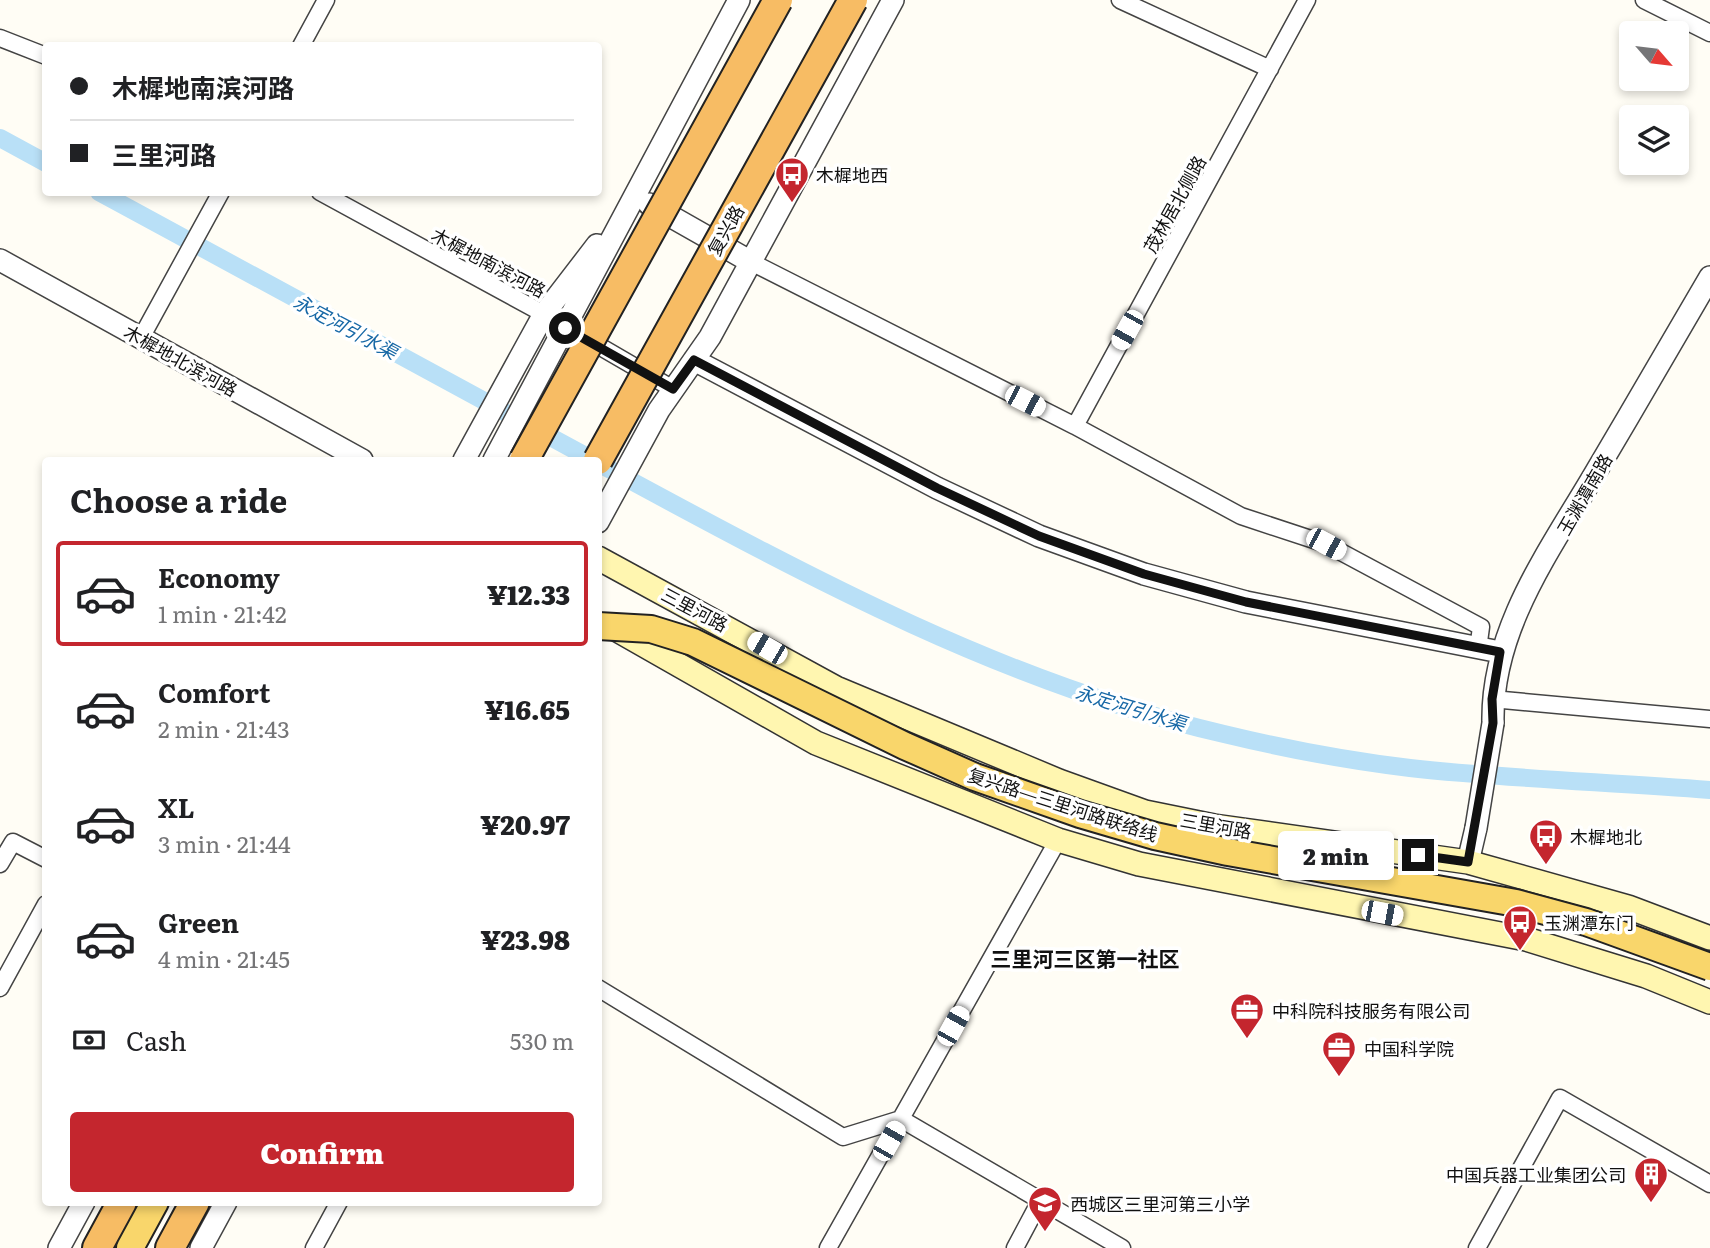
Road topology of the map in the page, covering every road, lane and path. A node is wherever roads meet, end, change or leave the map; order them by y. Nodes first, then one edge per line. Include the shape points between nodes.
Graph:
1 (326, 0) edge
2 (740, 0) edge
3 (778, 0) edge
4 (853, 0) edge
5 (893, 0) edge
6 (1120, 0) edge
7 (1307, 0) edge
8 (1644, 0) edge
9 (1710, 33) edge
10 (0, 38) edge
11 (303, 42) edge
12 (42, 54) edge
13 (1270, 69) junction
14 (635, 195) junction
15 (219, 196) edge
16 (327, 196) edge
17 (0, 260) edge
18 (751, 262) junction
19 (1710, 277) edge
20 (544, 314) junction
21 (565, 328) junction
22 (141, 338) junction
23 (694, 360) junction
24 (673, 389) junction
25 (1074, 426) junction
26 (468, 453) edge
27 (357, 457) edge
28 (496, 457) edge
29 (526, 457) edge
30 (600, 457) edge
31 (602, 516) edge
32 (602, 560) edge
33 (602, 622) edge
34 (602, 626) edge
35 (1478, 649) junction
36 (1500, 652) junction
37 (836, 688) junction
38 (1492, 699) junction
39 (1710, 719) edge
40 (816, 743) junction
41 (1146, 812) junction
42 (1058, 839) junction
43 (42, 857) edge
44 (1468, 862) junction
45 (0, 864) edge
46 (1139, 864) junction
47 (42, 911) edge
48 (1710, 937) edge
49 (1710, 967) edge
50 (0, 988) edge
51 (602, 990) edge
52 (1710, 1002) edge
53 (901, 1119) junction
54 (1710, 1184) edge
55 (1041, 1201) junction
56 (82, 1206) edge
57 (120, 1206) edge
58 (153, 1206) edge
59 (193, 1206) edge
60 (224, 1206) edge
61 (337, 1206) edge
62 (59, 1248) edge
63 (97, 1248) edge
64 (130, 1248) edge
65 (170, 1248) edge
66 (201, 1248) edge
67 (314, 1248) edge
68 (828, 1248) edge
69 (1015, 1248) edge
70 (1122, 1248) edge
71 (1477, 1248) edge

1 - 11 street
2 - 14 street
3 - 29 highway, bridge
4 - 30 highway, 复兴路, bridge
5 - 18 street
6 - 13 street
7 - 13 street, 茂林居北侧路
8 - 9 street
10 - 12 street
13 - 25 street, 茂林居北侧路
14 - 18 street
14 - 20 street
14 - 21 street
15 - 22 street
16 - 20 street, 木樨地南滨河路
17 - 22 street, 木樨地北滨河路
18 - 23 street
18 - 25 street
19 - 36 street, 玉渊潭南路 via 1527,591
20 - 21 street, 木樨地南滨河路
20 - 26 street
21 - 24 street, 木樨地南滨河路
21 - 28 street
22 - 27 street, 木樨地北滨河路
23 - 24 street
23 - 35 street via 937,488 1039,536 1144,574 1246,602
24 - 31 street
25 - 35 street via 1241,516 1326,544 1481,627
32 - 37 main road, 三里河路
33 - 40 main road
34 - 49 main road, 复兴路—三里河路联络线, bridge via 651,629 693,642 975,777 1113,825 1228,852 1516,903 1586,922
35 - 36 street
36 - 38 street, 玉渊潭南路
37 - 40 main road via 820,699 809,721
37 - 41 main road, 三里河路 via 1059,782
38 - 39 street
38 - 44 street, 玉渊潭南路, bridge via 1493,723
40 - 42 main road
41 - 44 main road, 三里河路
41 - 46 street
42 - 46 main road
42 - 53 street
43 - 45 street via 13,842
44 - 48 main road, 三里河路 via 1628,907
46 - 52 main road via 1526,939 1635,972
47 - 50 street
51 - 53 street via 844,1137
53 - 55 street
53 - 68 street
54 - 71 street via 1560,1098
55 - 69 street
55 - 70 street
56 - 62 street
57 - 63 highway
58 - 64 main road
59 - 65 highway
60 - 66 street
61 - 67 street

